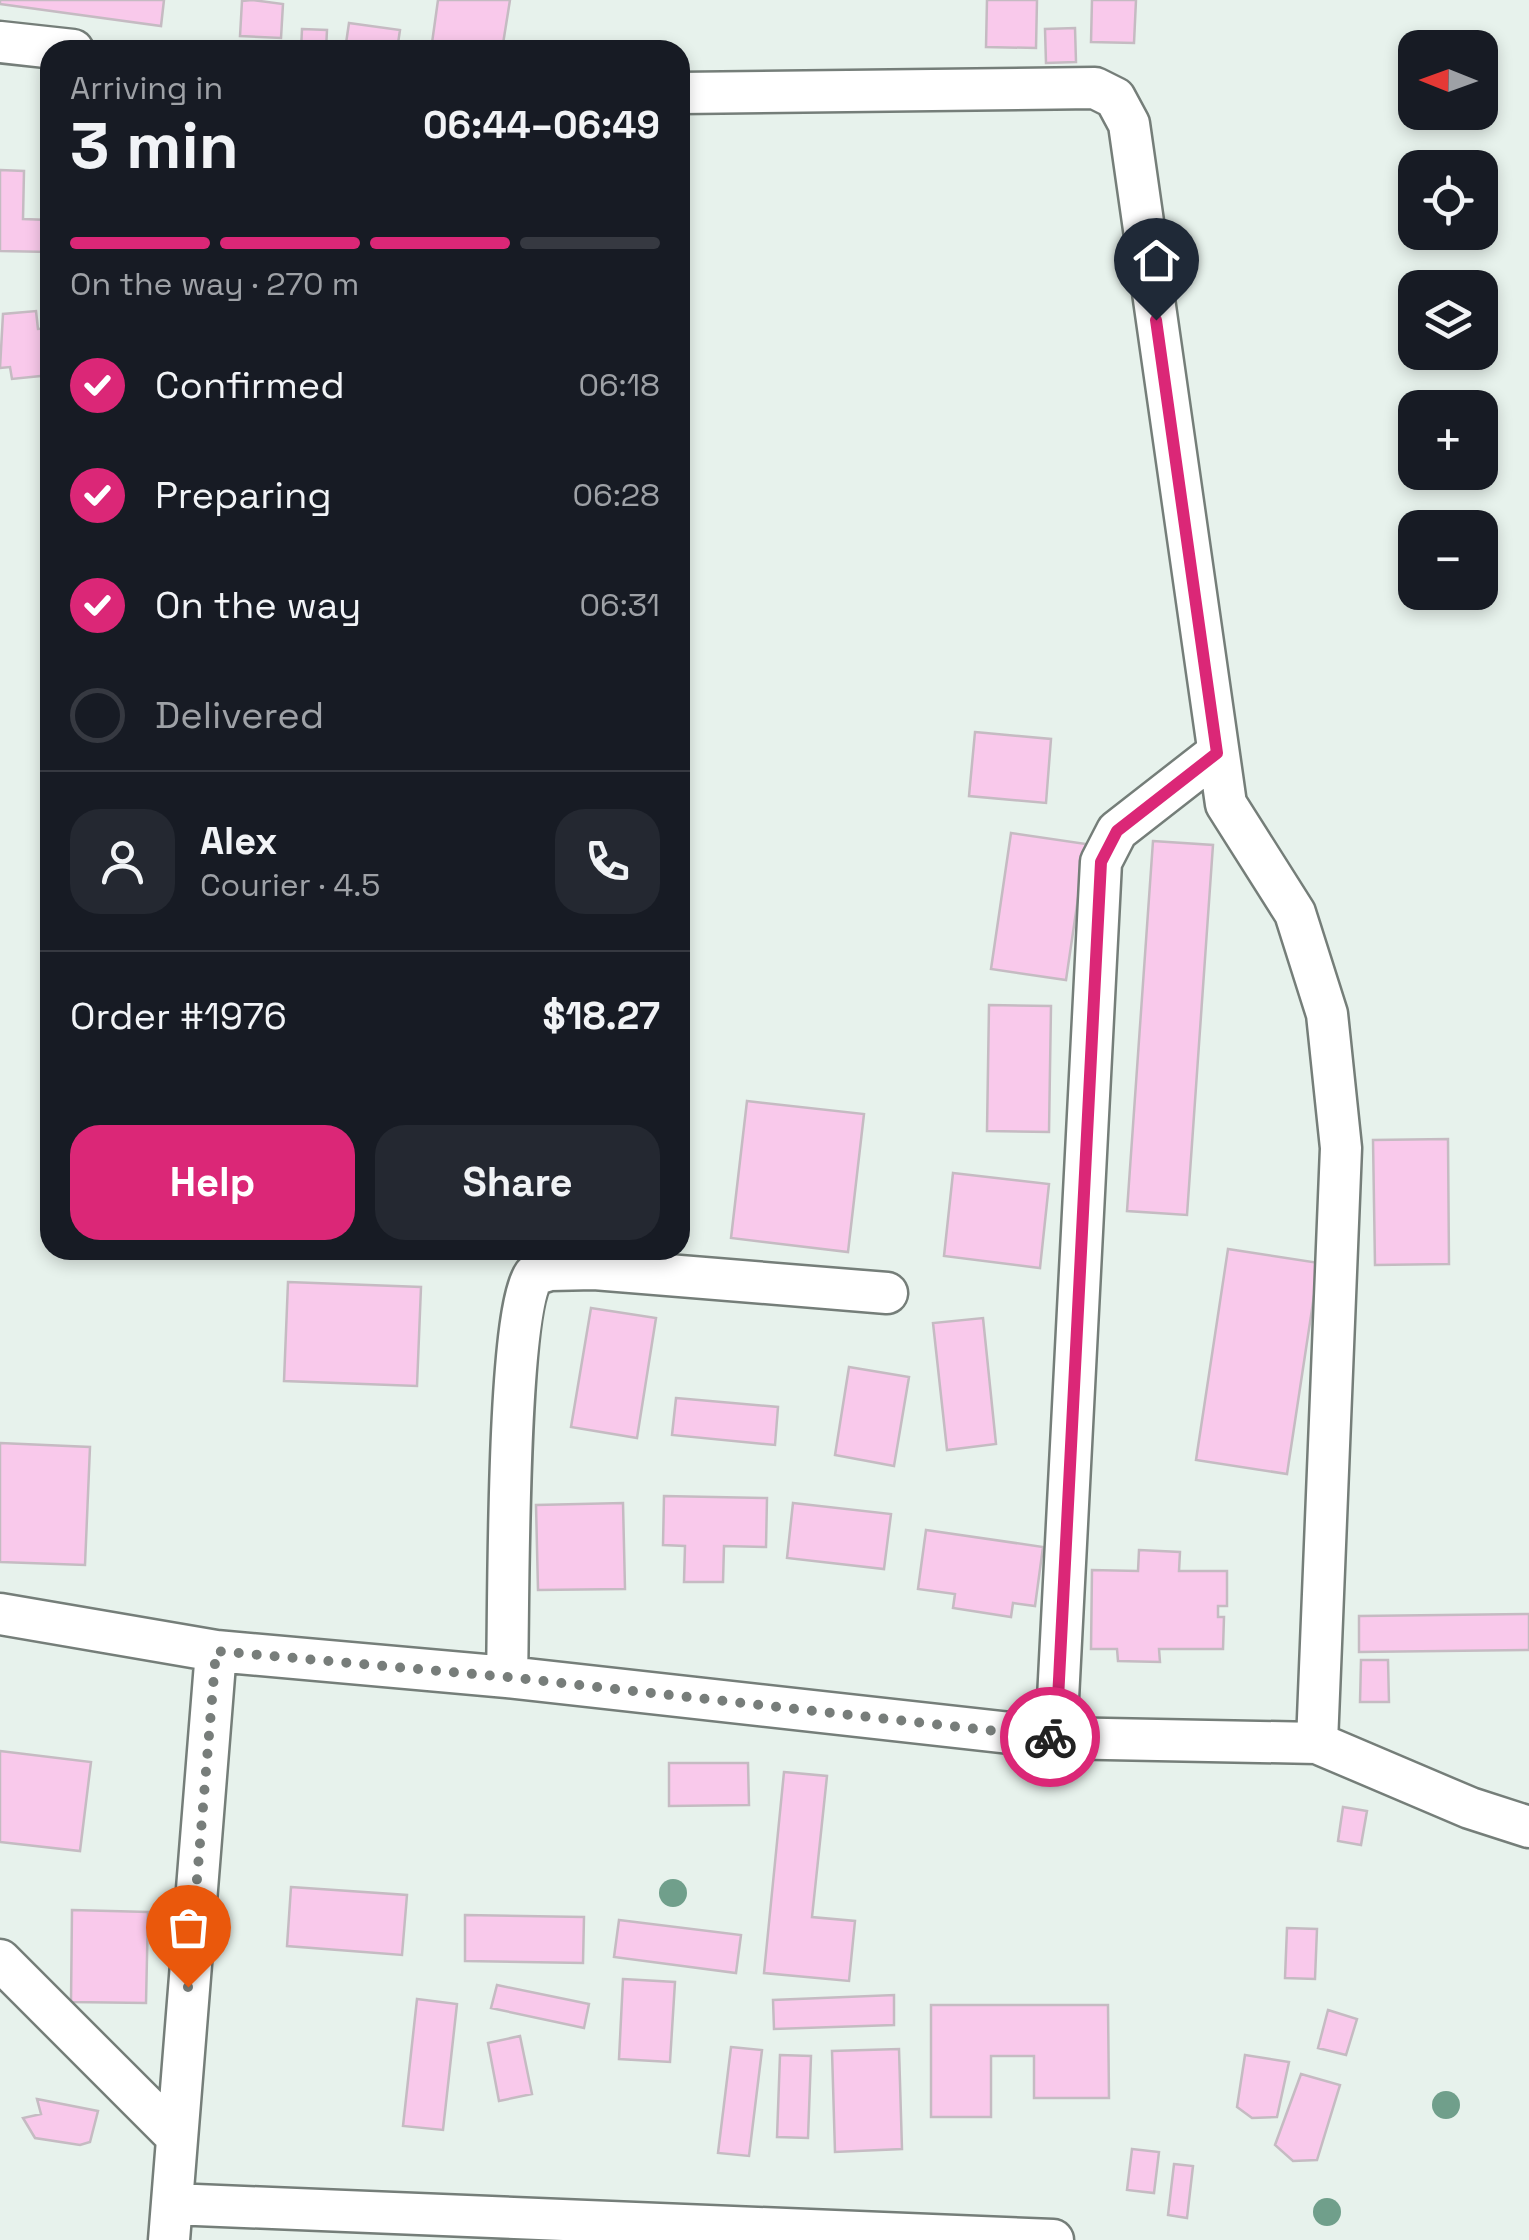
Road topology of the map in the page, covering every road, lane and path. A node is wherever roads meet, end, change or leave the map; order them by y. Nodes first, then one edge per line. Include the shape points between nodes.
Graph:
1 (0, 42) edge
2 (40, 46) edge
3 (690, 93) edge
4 (1217, 753) junction
5 (887, 1293) dead end
6 (0, 1614) edge
7 (216, 1651) junction
8 (507, 1677) junction
9 (1056, 1738) junction
10 (1317, 1743) junction
11 (1529, 1827) edge
12 (0, 1960) edge
13 (176, 2136) junction
14 (170, 2222) edge
15 (1053, 2240) edge

1 - 2 street
3 - 4 street via 1095,88 1115,98 1129,124
4 - 9 street via 1117,831 1101,862
4 - 10 street via 1226,804 1295,913 1329,1033 1341,1148
5 - 8 street via 594,1269 534,1275 522,1303 517,1360
6 - 7 street
7 - 8 street
7 - 13 street
8 - 9 street
9 - 10 street
10 - 11 street
12 - 13 street
13 - 14 street
14 - 15 street

